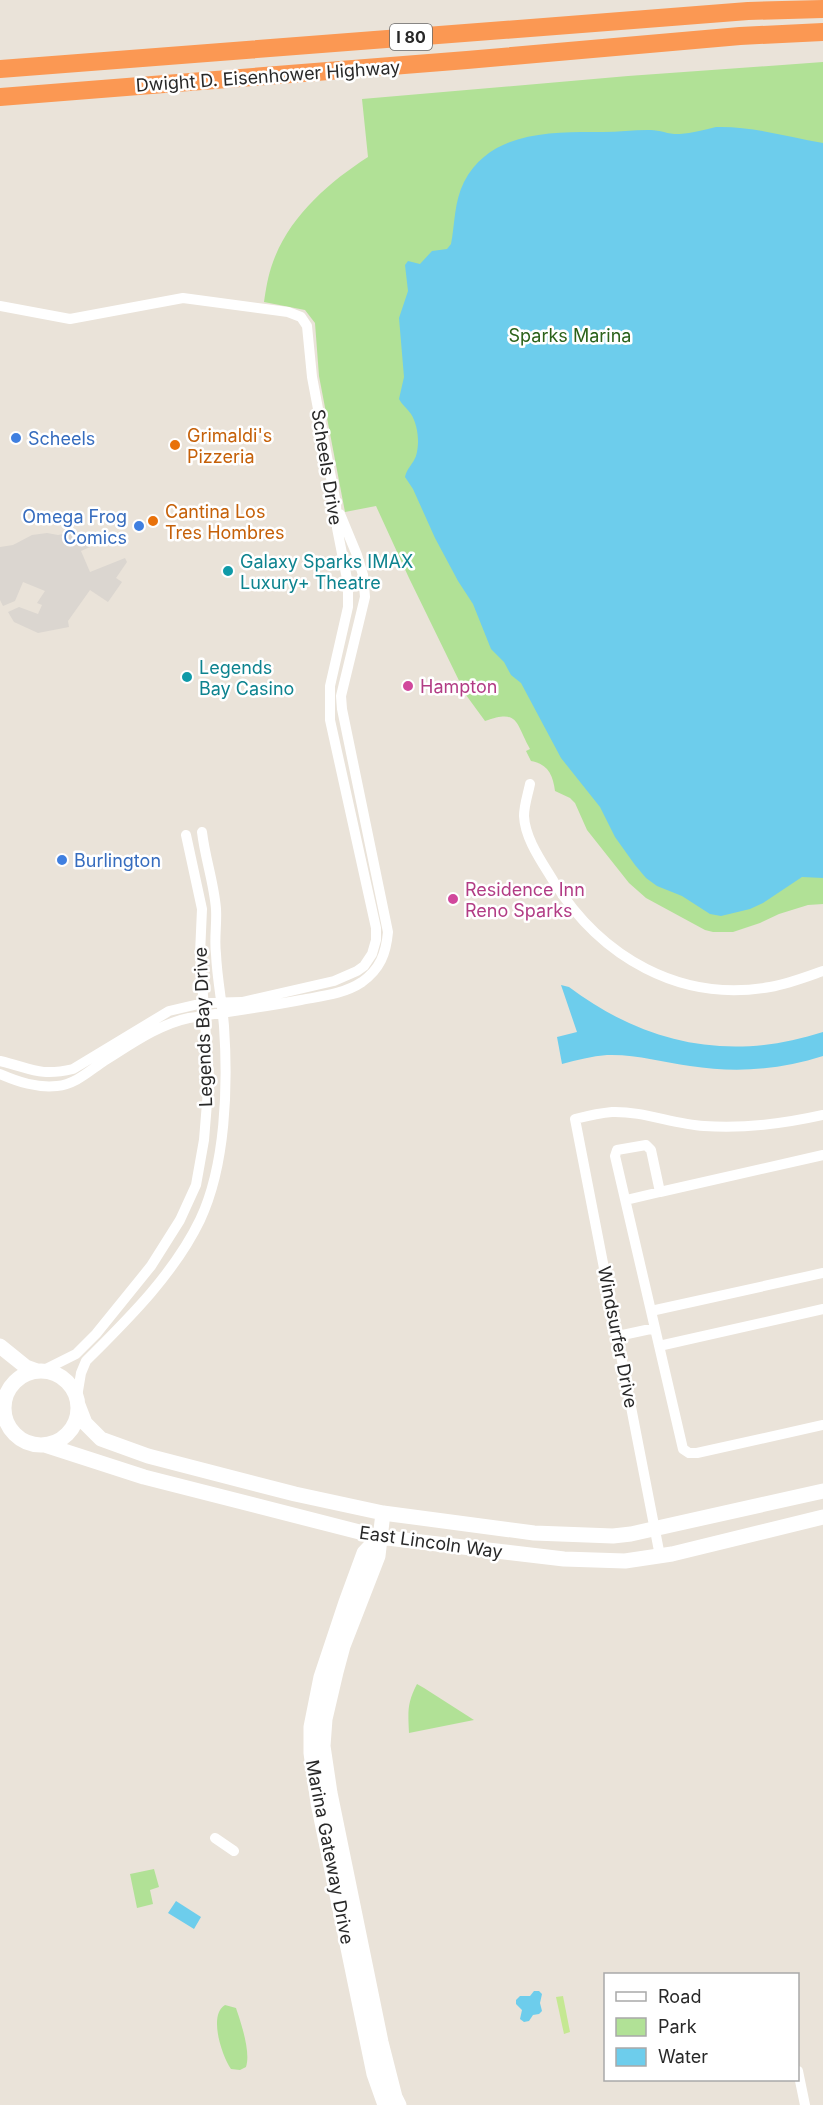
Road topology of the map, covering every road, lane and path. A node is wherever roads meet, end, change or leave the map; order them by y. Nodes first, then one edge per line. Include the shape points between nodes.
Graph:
1 (823, 9) edge
2 (823, 32) edge
3 (0, 69) edge
4 (0, 97) edge
5 (0, 306) edge
6 (336, 504) junction
7 (329, 706) junction
8 (530, 784) dead end
9 (362, 801) junction
10 (350, 803) junction
11 (202, 832) dead end
12 (186, 835) dead end
13 (378, 878) junction
14 (823, 971) edge
15 (204, 1002) junction
16 (222, 1003) junction
17 (205, 1016) junction
18 (3, 1060) edge
19 (40, 1073) junction
20 (0, 1074) edge
21 (39, 1086) junction
22 (823, 1115) edge
23 (823, 1155) edge
24 (660, 1192) junction
25 (626, 1200) junction
26 (823, 1272) edge
27 (823, 1309) edge
28 (651, 1311) junction
29 (655, 1328) junction
30 (618, 1336) junction
31 (0, 1346) edge
32 (659, 1346) junction
33 (40, 1371) junction
34 (0, 1384) edge
35 (77, 1401) junction
36 (4, 1406) junction
37 (823, 1425) edge
38 (45, 1445) junction
39 (823, 1491) edge
40 (383, 1513) junction
41 (823, 1517) edge
42 (655, 1530) junction
43 (379, 1537) junction
44 (660, 1556) junction
45 (215, 1838) dead end
46 (234, 1851) dead end
47 (799, 2076) edge
48 (385, 2105) edge
49 (399, 2105) edge
50 (805, 2105) edge

1 - 3 highway, Dwight D. Eisenhower Highway / I 80 via 748,11
2 - 4 highway, Dwight D. Eisenhower Highway / I 80
5 - 6 street, Scheels Drive via 70,319 183,298 301,317 307,326 314,390
6 - 7 street, Scheels Drive via 348,607
6 - 9 street via 357,555 364,586 341,696
7 - 9 street via 335,712 353,791
7 - 10 street, Scheels Drive
8 - 14 street via 525,825 539,857 574,911 629,960 672,980 730,990 771,987
9 - 13 street
10 - 13 street via 358,814 370,871
10 - 16 street, Scheels Drive via 376,928 372,954 357,971 334,981
11 - 16 street, Legends Bay Drive via 216,909 215,950
12 - 15 street, Legends Bay Drive via 202,909
13 - 16 street via 388,932 387,948 378,968 361,983 342,992
15 - 16 street
15 - 17 street, Legends Bay Drive
15 - 19 street via 169,1011 73,1069
16 - 17 street
16 - 35 street, Legends Bay Drive via 223,1126 214,1182 200,1220 174,1261 142,1305 86,1361
17 - 21 street via 165,1026 76,1081
17 - 33 street, Legends Bay Drive via 209,1078 204,1140 196,1185 180,1220 151,1266 96,1334 76,1354
18 - 19 street
19 - 21 street
20 - 21 street via 19,1083
22 - 30 street, Windsurfer Drive via 732,1127 611,1112 576,1119
23 - 24 street
24 - 25 street
24 - 25 street via 651,1150 646,1145 618,1150 615,1156
25 - 28 street
26 - 28 street
27 - 32 street
28 - 29 street
29 - 30 street
29 - 32 street
30 - 42 street, Windsurfer Drive
31 - 33 street via 26,1367
32 - 37 street via 683,1449 689,1453
33 - 35 street via 66,1380
33 - 36 street via 15,1382
34 - 36 street
35 - 38 street via 76,1420 69,1432
35 - 40 street, East Lincoln Way via 85,1423 101,1439 148,1456
36 - 38 street via 6,1420 14,1432 25,1441
38 - 43 street, East Lincoln Way via 144,1477
39 - 42 street, East Lincoln Way
40 - 42 street, East Lincoln Way via 534,1533 613,1536
40 - 43 street, Marina Gateway Drive
41 - 44 street, East Lincoln Way
42 - 44 street, Windsurfer Drive
43 - 44 street, East Lincoln Way via 564,1559 625,1561
43 - 48 street, Marina Gateway Drive via 364,1553 321,1677 311,1744 316,1796 331,1872 374,2074
43 - 49 street, Marina Gateway Drive via 378,1556 336,1672 323,1746 381,2043
45 - 46 street
47 - 50 street

